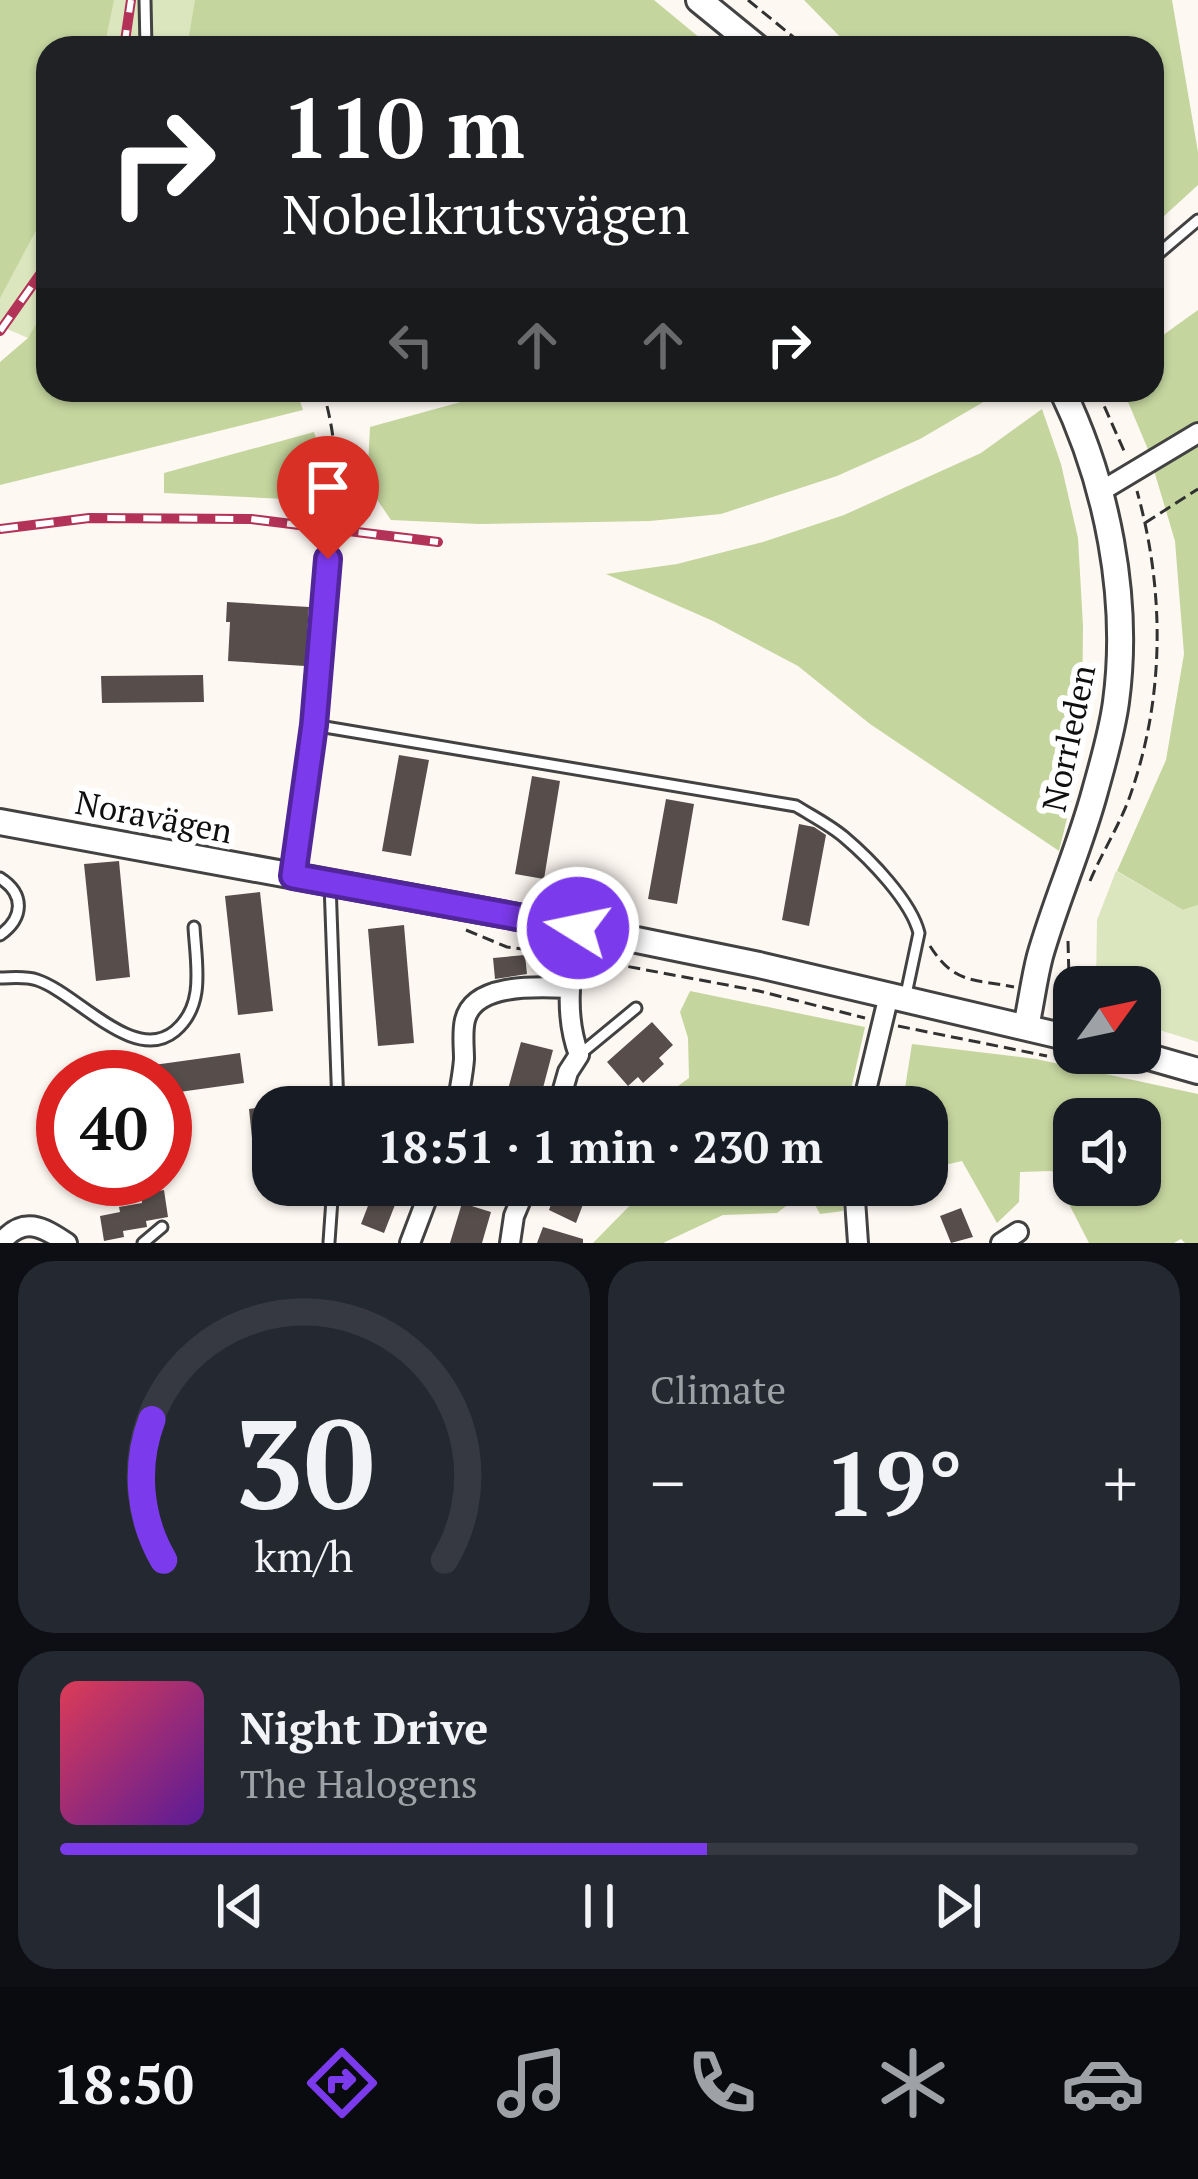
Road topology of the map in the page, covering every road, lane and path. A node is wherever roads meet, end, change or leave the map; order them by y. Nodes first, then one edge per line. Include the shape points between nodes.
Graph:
1 (145, 0) edge
2 (698, 0) edge
3 (748, 0) edge
4 (146, 36) edge
5 (743, 36) edge
6 (792, 36) edge
7 (1198, 220) edge
8 (1164, 249) edge
9 (325, 402) edge
10 (1068, 402) edge
11 (1198, 433) edge
12 (1198, 489) edge
13 (1098, 493) junction
14 (1145, 524) dead end
15 (328, 559) joint
16 (314, 725) junction
17 (0, 822) edge
18 (293, 876) junction
19 (0, 878) edge
20 (330, 883) junction
21 (917, 925) junction
22 (458, 926) dead end
23 (194, 927) dead end
24 (578, 928) junction
25 (0, 935) edge
26 (574, 956) junction
27 (0, 978) edge
28 (569, 988) junction
29 (1033, 991) junction
30 (897, 997) junction
31 (637, 1009) dead end
32 (882, 1022) junction
33 (1026, 1028) junction
34 (1053, 1043) edge
35 (1053, 1051) edge
36 (579, 1054) junction
37 (1161, 1064) edge
38 (1198, 1070) edge
39 (337, 1086) edge
40 (461, 1086) edge
41 (564, 1086) edge
42 (867, 1086) edge
43 (331, 1206) edge
44 (424, 1206) edge
45 (518, 1206) edge
46 (855, 1206) edge
47 (162, 1227) dead end
48 (1018, 1232) dead end
49 (1, 1243) edge
50 (67, 1243) edge
51 (142, 1243) edge
52 (328, 1243) edge
53 (410, 1243) edge
54 (510, 1243) edge
55 (858, 1243) edge
56 (1001, 1243) edge

1 - 4 lane
2 - 5 street
3 - 6 path
7 - 8 lane
9 - 15 path via 337,488
10 - 13 street, Norrleden
11 - 13 street
12 - 14 path
13 - 29 street, Norrleden via 1114,567 1116,702
15 - 16 street
16 - 18 street
16 - 21 lane via 796,806 843,836 896,890
17 - 18 street, Noravägen
18 - 20 street, Noravägen
19 - 25 lane via 19,908
20 - 24 street, Noravägen
20 - 39 lane
21 - 29 path via 952,973
21 - 30 lane
22 - 26 path via 495,944
23 - 27 lane via 196,1003 188,1020 158,1041 120,1031 37,980
24 - 26 street
24 - 30 street, Noravägen
26 - 28 street
26 - 32 path
28 - 36 street
28 - 40 street via 523,986 475,1002 465,1017
29 - 33 street, Norrleden
30 - 32 street
30 - 33 street, Noravägen
31 - 36 lane
32 - 35 path
32 - 42 street
33 - 34 street, Noravägen
36 - 41 street
37 - 38 street
43 - 52 lane
44 - 53 street
45 - 54 street
46 - 55 street
47 - 51 lane
48 - 56 street
49 - 50 street via 32,1225

